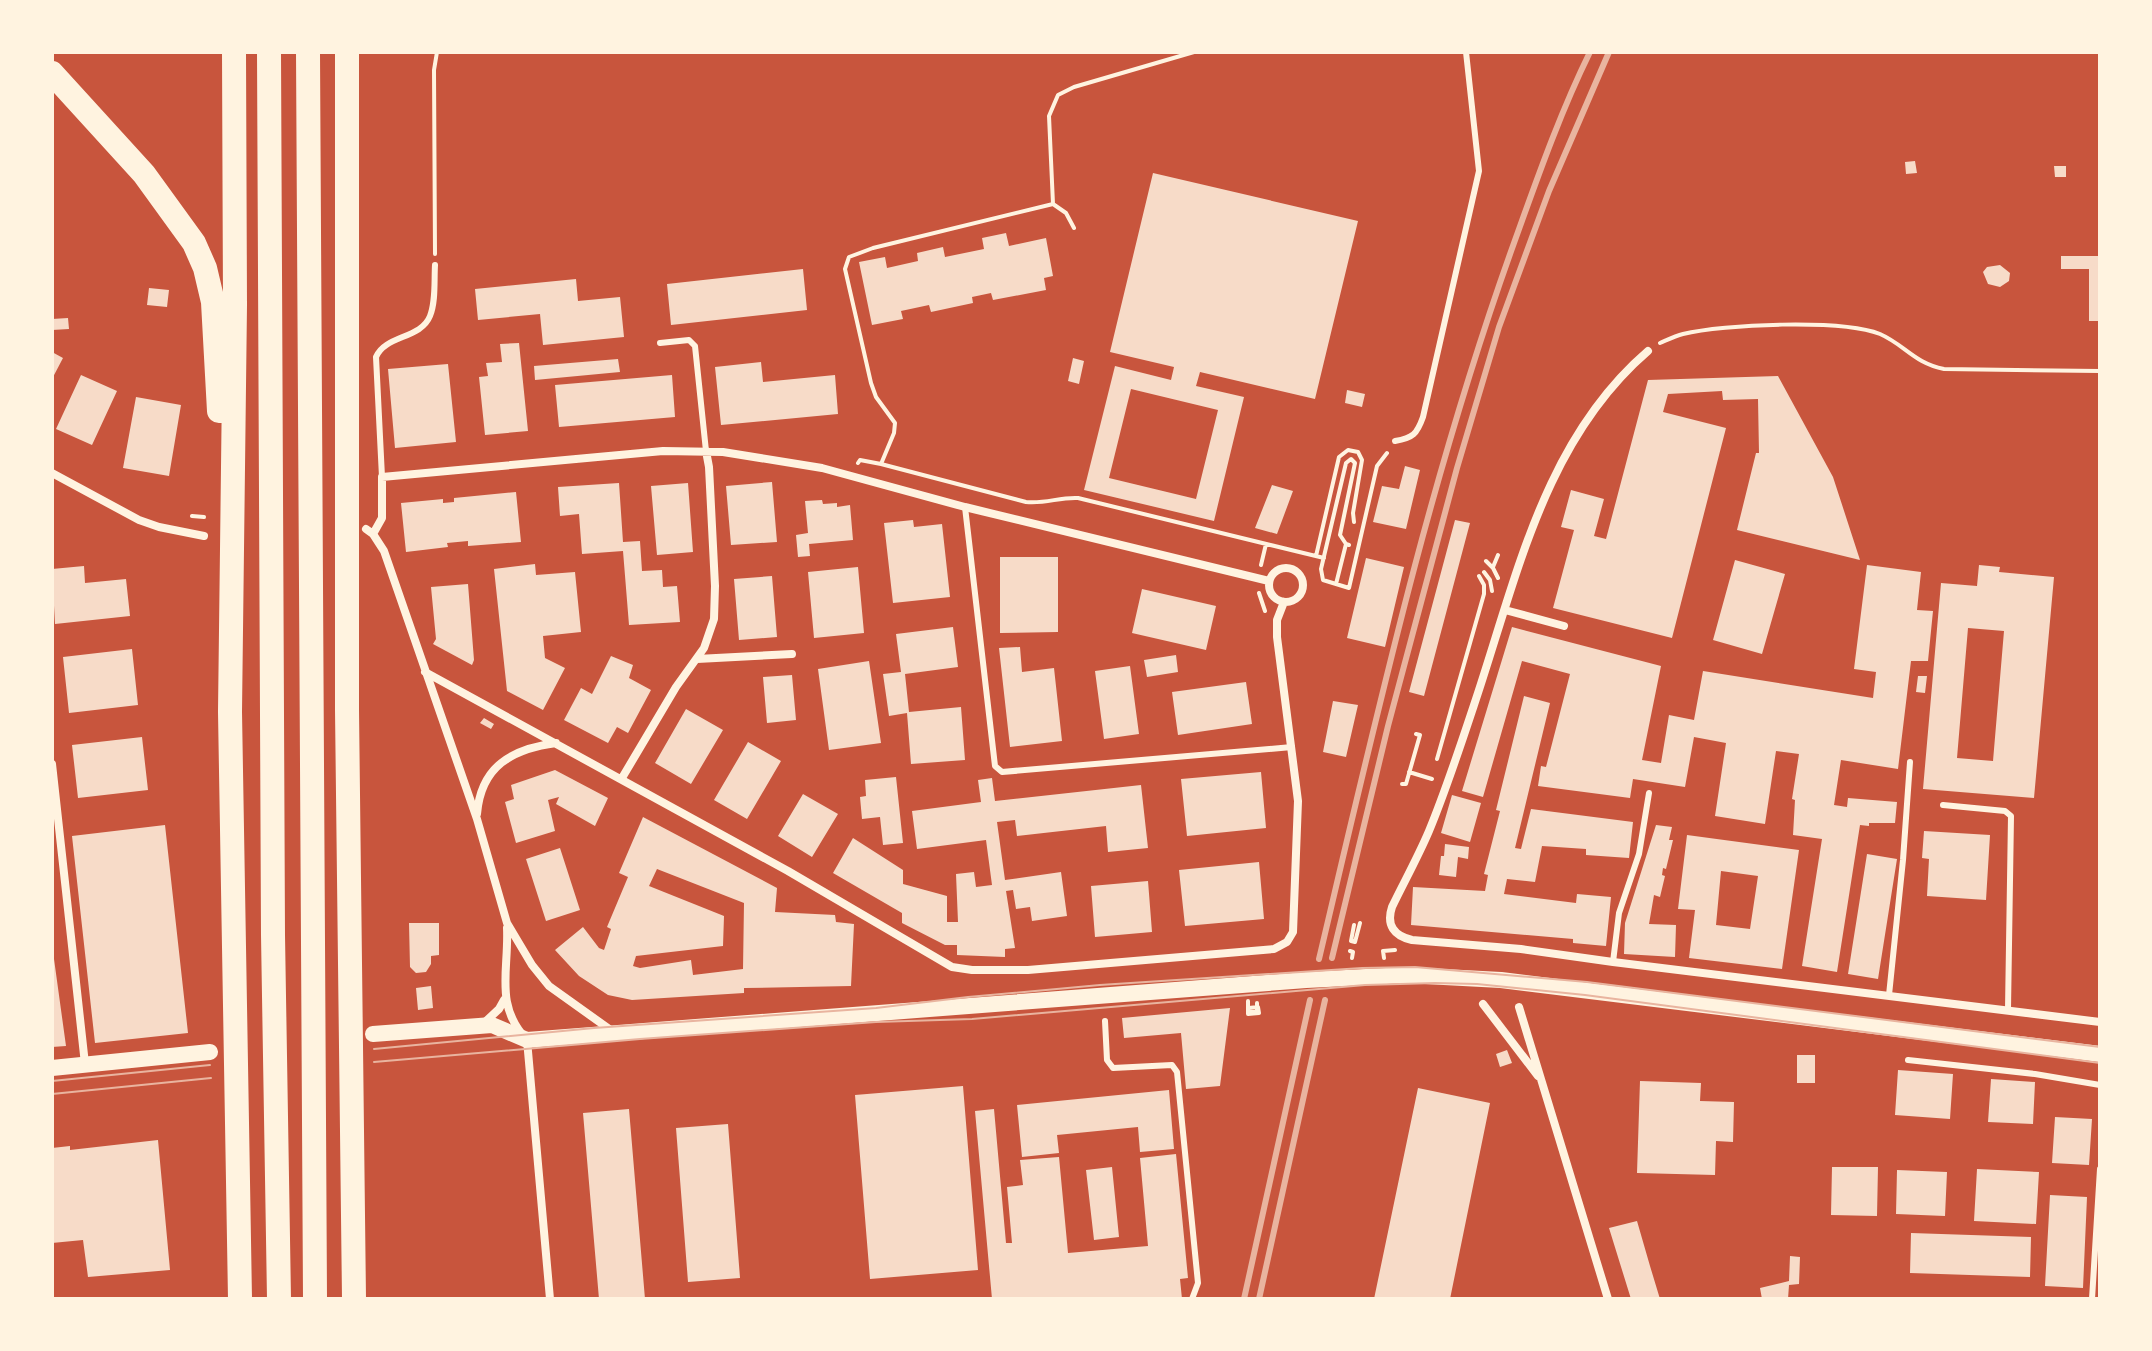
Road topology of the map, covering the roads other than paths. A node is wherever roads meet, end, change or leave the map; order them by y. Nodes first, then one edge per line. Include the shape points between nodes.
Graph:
1 (234, 52) edge
2 (269, 52) edge
3 (308, 52) edge
4 (347, 52) edge
5 (1466, 52) edge
6 (52, 73) edge
7 (435, 265) road end
8 (224, 304) junction
9 (660, 343) dead end
10 (1648, 351) road end
11 (1395, 441) road end
12 (706, 451) junction
13 (52, 473) edge
14 (382, 477) junction
15 (965, 507) junction
16 (204, 536) dead end
17 (1269, 581) junction
18 (1284, 602) junction
19 (1505, 610) junction
20 (1564, 626) dead end
21 (792, 654) dead end
22 (697, 659) junction
23 (425, 672) junction
24 (556, 743) junction
25 (1292, 747) junction
26 (1910, 762) dead end
27 (52, 764) edge
28 (622, 778) junction
29 (1649, 793) dead end
30 (1943, 805) dead end
31 (477, 819) junction
32 (507, 923) junction
33 (1613, 962) junction
34 (1889, 995) junction
35 (504, 1000) junction
36 (1483, 1004) dead end
37 (1519, 1007) dead end
38 (2008, 1009) junction
39 (1105, 1021) dead end
40 (2100, 1022) edge
41 (481, 1024) junction
42 (373, 1034) dead end
43 (616, 1034) junction
44 (527, 1040) junction
45 (210, 1052) dead end
46 (2100, 1054) edge
47 (1908, 1060) dead end
48 (85, 1064) junction
49 (52, 1068) edge
50 (2100, 1085) edge
51 (1545, 1087) junction
52 (2100, 1169) edge
53 (240, 1299) edge
54 (279, 1299) edge
55 (315, 1299) edge
56 (354, 1299) edge
57 (550, 1299) edge
58 (1192, 1299) edge
59 (1608, 1299) edge
60 (2092, 1299) edge

1 - 8 highway
2 - 54 highway
3 - 55 highway
4 - 56 highway
5 - 11 lane via 1479,171 1423,417 1410,439
6 - 8 highway via 178,218
7 - 14 lane via 428,320 381,348 376,357
8 - 53 highway
9 - 12 lane via 689,340 695,346
10 - 19 street via 1598,408 1553,477 1523,548
12 - 14 street
12 - 15 street via 822,468
12 - 22 street via 715,603 710,634
13 - 16 street via 139,520
14 - 23 street via 382,518 370,532 384,551
15 - 17 street
15 - 25 lane via 993,752 1002,772
17 - 18 street via 1271,593
17 - 18 street via 1282,568 1301,575 1304,586 1299,596
18 - 25 street via 1277,637
19 - 20 street
19 - 33 street via 1436,814 1389,916 1393,930 1403,938 1478,949
21 - 22 street
22 - 28 street
23 - 24 street
23 - 31 street
24 - 28 street
24 - 31 street via 524,750 497,766 482,789
25 - 28 street via 1298,801 1296,906 1287,942 1274,949 1100,968 952,967
26 - 34 lane
27 - 48 street
29 - 33 lane via 1639,854 1619,913
30 - 38 lane via 2011,816
31 - 32 street
32 - 35 street
32 - 43 street via 549,986
33 - 34 street
34 - 38 street
35 - 41 street
35 - 44 street
36 - 51 street
37 - 51 street
38 - 40 street
39 - 58 lane via 1107,1060 1113,1068 1172,1065 1177,1072 1198,1283
41 - 42 main road
41 - 44 main road
43 - 44 main road
43 - 46 main road via 1406,975 1586,989
44 - 57 street
45 - 48 main road
47 - 50 lane
48 - 49 main road
51 - 59 street
52 - 60 lane

